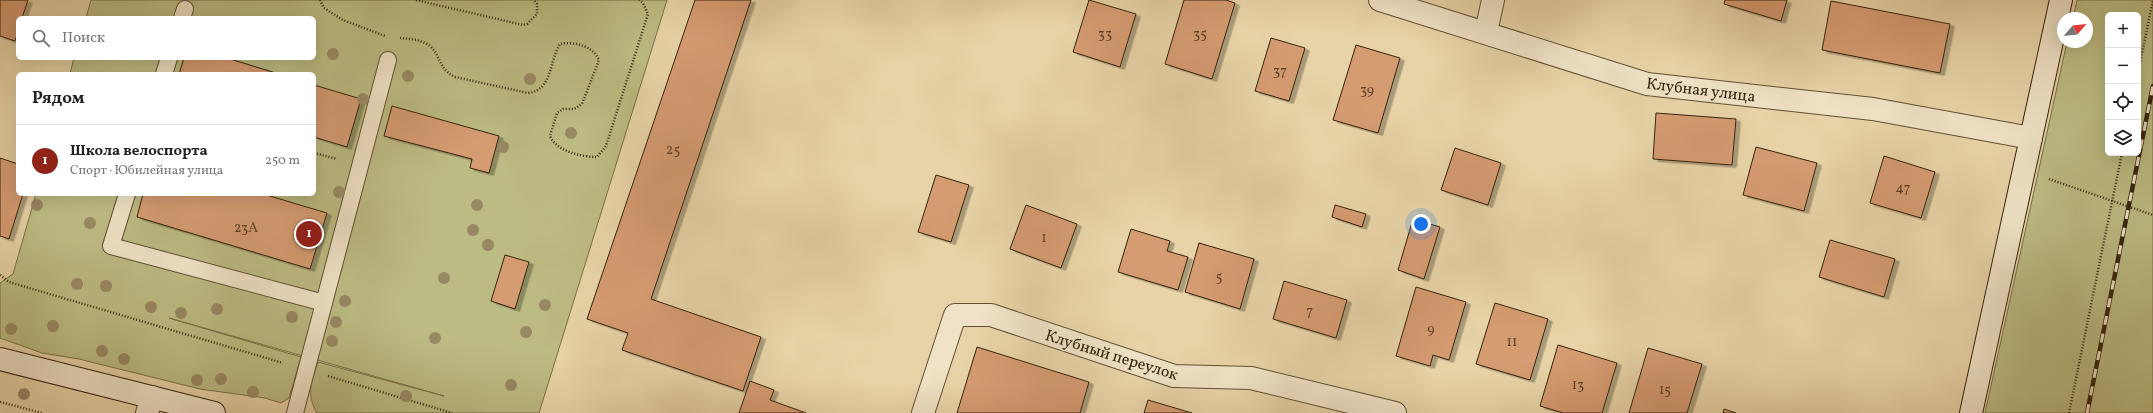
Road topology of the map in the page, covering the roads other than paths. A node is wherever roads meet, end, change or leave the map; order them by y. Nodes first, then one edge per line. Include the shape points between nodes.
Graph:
1 (1380, 0) edge
2 (1493, 0) edge
3 (2061, 0) edge
4 (1486, 32) junction
5 (168, 60) edge
6 (388, 60) dead end
7 (165, 72) edge
8 (2031, 138) junction
9 (126, 196) edge
10 (324, 303) junction
11 (0, 359) edge
12 (150, 405) edge
13 (214, 413) edge
14 (295, 413) edge
15 (924, 413) edge
16 (1394, 413) edge
17 (1971, 413) edge

1 - 4 street, Клубная улица
2 - 4 street
3 - 8 street
4 - 8 street, Клубная улица via 1647,84 1873,109
5 - 7 lane
6 - 10 lane
8 - 17 street
9 - 10 lane via 111,246
10 - 14 lane
11 - 12 street
12 - 13 street
15 - 16 street, Клубный переулок via 955,315 991,315 1174,376 1251,378

